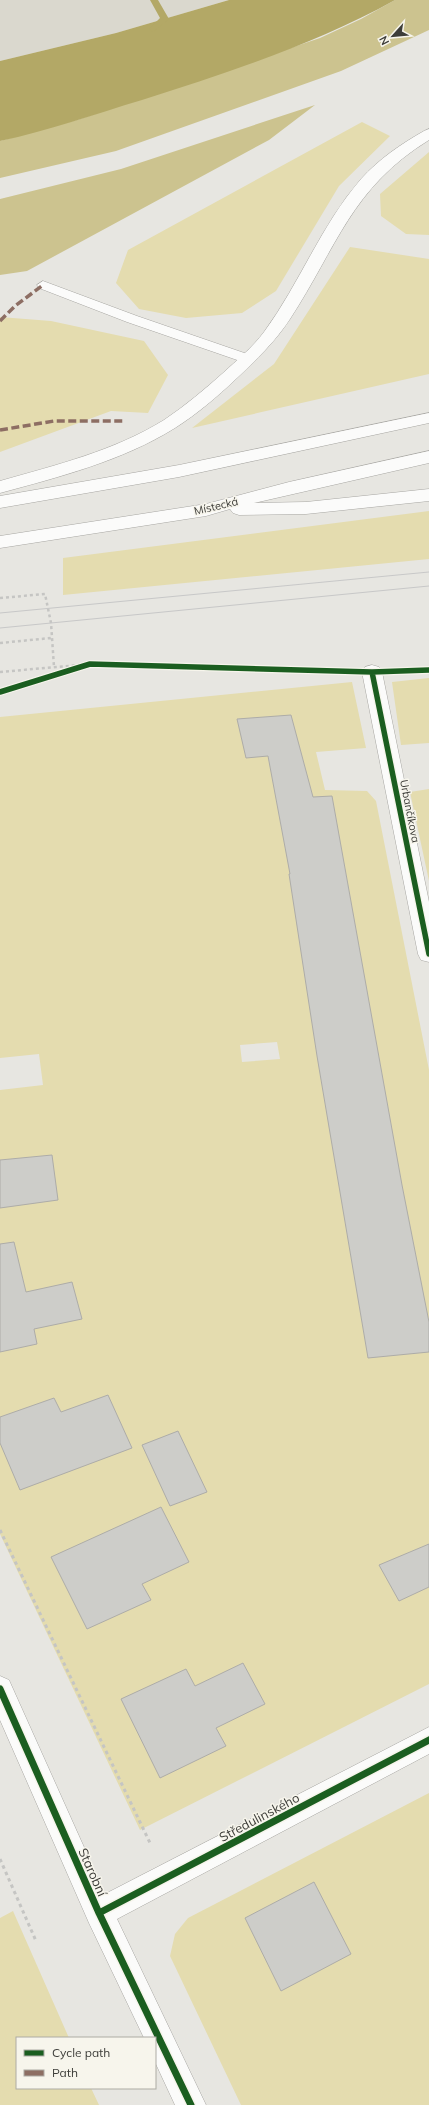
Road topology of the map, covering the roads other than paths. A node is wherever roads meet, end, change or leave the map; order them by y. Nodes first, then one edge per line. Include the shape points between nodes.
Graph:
1 (429, 134) edge
2 (43, 285) dead end
3 (248, 360) junction
4 (429, 418) edge
5 (429, 457) edge
6 (0, 487) edge
7 (429, 495) edge
8 (0, 502) edge
9 (206, 510) junction
10 (0, 542) edge
11 (372, 672) dead end
12 (429, 954) edge
13 (0, 1689) edge
14 (429, 1740) edge
15 (99, 1913) junction
16 (191, 2105) edge

1 - 3 main road via 393,158 356,195 282,317
2 - 3 lane
3 - 6 main road via 191,408 145,438 101,456
4 - 8 main road via 60,494
5 - 9 main road, Místecká via 289,488
7 - 9 main road via 306,508
9 - 10 main road, Místecká
11 - 12 main road, Urbančíkova
13 - 15 main road, Starobní
14 - 15 main road, Středulinského
15 - 16 main road, Starobní

